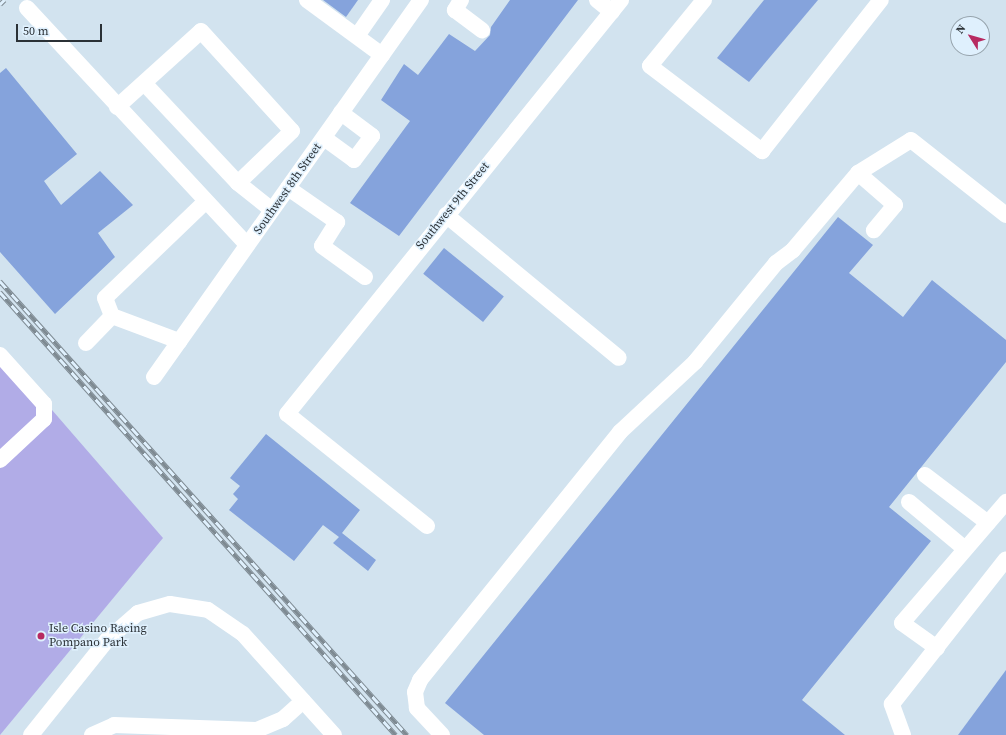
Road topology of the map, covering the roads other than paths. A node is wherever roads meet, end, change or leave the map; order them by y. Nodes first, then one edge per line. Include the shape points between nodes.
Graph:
1 (308, 0) edge
2 (382, 0) edge
3 (421, 0) edge
4 (461, 0) edge
5 (596, 0) edge
6 (704, 0) edge
7 (881, 0) edge
8 (617, 6) edge
9 (27, 8) dead end
10 (482, 30) dead end
11 (357, 36) junction
12 (382, 55) junction
13 (144, 83) junction
14 (117, 107) junction
15 (341, 113) junction
16 (324, 138) junction
17 (858, 173) junction
18 (238, 183) junction
19 (288, 188) junction
20 (205, 202) junction
21 (272, 210) junction
22 (446, 215) junction
23 (1006, 215) edge
24 (874, 230) dead end
25 (248, 245) junction
26 (365, 277) dead end
27 (112, 316) junction
28 (180, 341) junction
29 (86, 343) dead end
30 (0, 355) edge
31 (619, 358) dead end
32 (154, 377) dead end
33 (0, 460) edge
34 (925, 475) dead end
35 (909, 502) dead end
36 (1006, 502) edge
37 (988, 523) junction
38 (426, 526) dead end
39 (965, 549) junction
40 (1006, 559) edge
41 (937, 648) junction
42 (303, 701) junction
43 (31, 735) edge
44 (92, 735) edge
45 (334, 735) edge
46 (442, 735) edge
47 (903, 735) edge

1 - 11 street
2 - 11 street
3 - 12 street, Southwest 8th Street
4 - 10 street via 455,10
5 - 8 street
6 - 7 street via 650,66 762,151
8 - 22 street, Southwest 9th Street
9 - 14 street
11 - 12 street
12 - 15 street, Southwest 8th Street
13 - 14 street
13 - 18 street
13 - 18 street via 201,31 292,131
14 - 20 street
15 - 16 street, Southwest 8th Street
15 - 16 street via 372,136 354,160
16 - 19 street, Southwest 8th Street
17 - 23 street via 911,140
17 - 24 street via 895,205
17 - 46 street via 793,250 776,263 695,362 620,432 420,680 415,692 417,708
18 - 21 street
19 - 21 street, Southwest 8th Street
19 - 26 street via 337,222 322,246
20 - 25 street
20 - 27 street via 105,298
21 - 25 street, Southwest 8th Street
22 - 31 street
22 - 38 street, Southwest 9th Street via 287,414
25 - 28 street, Southwest 8th Street
27 - 28 street
27 - 29 street
28 - 32 street, Southwest 8th Street
30 - 33 street via 44,404 44,419
34 - 37 street
35 - 39 street
36 - 37 street
37 - 39 street
39 - 41 street via 902,623
40 - 41 street
41 - 47 street via 892,704
42 - 43 street via 243,634 208,610 170,604 138,613 107,640
42 - 44 street via 283,719 256,730 114,725
42 - 45 street

